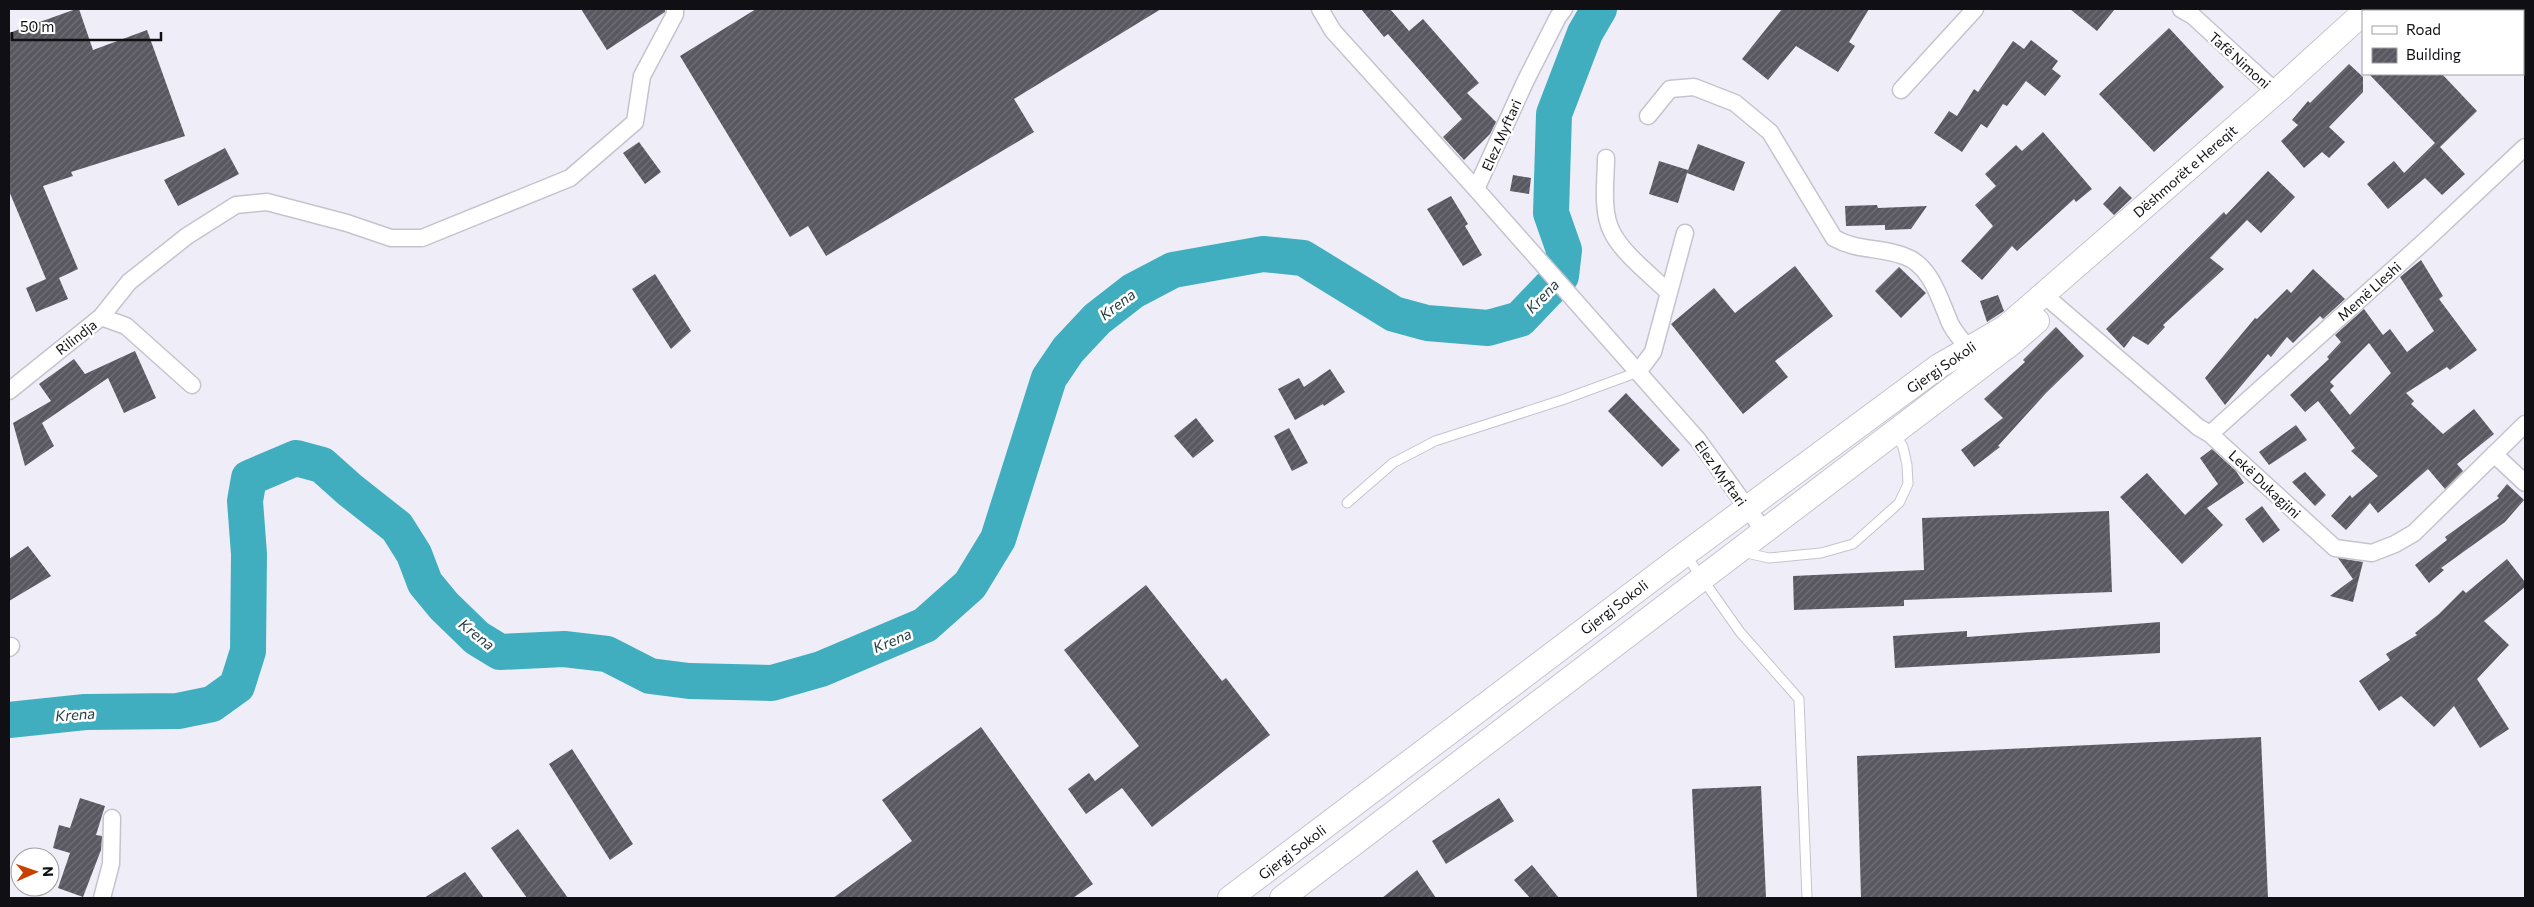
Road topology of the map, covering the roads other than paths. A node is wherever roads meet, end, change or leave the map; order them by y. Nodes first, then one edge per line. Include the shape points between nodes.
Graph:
1 (676, 9) edge
2 (1320, 9) edge
3 (1564, 9) edge
4 (1975, 9) edge
5 (2181, 9) edge
6 (2362, 14) edge
7 (2362, 32) edge
8 (1900, 90) dead end
9 (2276, 92) junction
10 (1648, 116) dead end
11 (2525, 147) edge
12 (1606, 158) dead end
13 (1476, 189) junction
14 (1685, 233) dead end
15 (1668, 292) junction
16 (2049, 300) junction
17 (102, 317) junction
18 (2009, 334) junction
19 (1968, 348) junction
20 (1638, 372) junction
21 (192, 385) dead end
22 (9, 391) edge
23 (2525, 424) edge
24 (1894, 432) junction
25 (2210, 434) junction
26 (2494, 454) junction
27 (2525, 483) edge
28 (1347, 503) dead end
29 (1747, 509) junction
30 (1764, 530) junction
31 (1737, 551) junction
32 (1685, 554) junction
33 (1701, 578) junction
34 (112, 818) dead end
35 (102, 898) edge
36 (1230, 898) edge
37 (1282, 898) edge
38 (1807, 898) edge

1 - 17 street via 642,76 635,122 570,178 422,238 391,238 266,202 236,205 188,236 129,282
2 - 13 street via 1333,31
3 - 13 street, Elez Myftari via 1525,82
4 - 8 street
5 - 9 street, Tafë Nimoni via 2193,16
6 - 9 main road, Dëshmorët e Hereqit
7 - 16 main road via 2286,102
9 - 16 main road, Dëshmorët e Hereqit
10 - 19 street via 1670,89 1694,87 1735,103 1770,132 1834,238 1847,245 1904,256 1917,264 1936,287 1951,325
11 - 25 street, Memë Lleshi
12 - 15 street via 1606,210 1612,232 1629,254
13 - 20 street, Elez Myftari
14 - 15 street
15 - 20 street via 1653,352
16 - 18 main road, Dëshmorët e Hereqit
16 - 25 street, Lekë Dukagjini
17 - 21 street, Rilindja via 126,326
17 - 22 street, Rilindja
18 - 19 main road, Gjergj Sokoli
18 - 24 main road, Gjergj Sokoli
19 - 29 main road, Gjergj Sokoli via 1939,366
20 - 28 lane via 1435,441 1394,463
20 - 29 street, Elez Myftari via 1698,440
23 - 26 street, Lekë Dukagjini
24 - 30 main road, Gjergj Sokoli
24 - 31 lane via 1903,447 1908,484 1899,503 1853,544 1821,553 1769,558
25 - 26 street, Lekë Dukagjini via 2335,548 2372,553 2414,532
26 - 27 street
29 - 30 street, Elez Myftari
29 - 32 main road, Gjergj Sokoli
30 - 31 main road, Gjergj Sokoli
31 - 33 main road, Gjergj Sokoli
32 - 33 lane
32 - 36 main road, Gjergj Sokoli
33 - 37 main road, Gjergj Sokoli
33 - 38 lane via 1740,632 1799,699
34 - 35 street via 111,864

